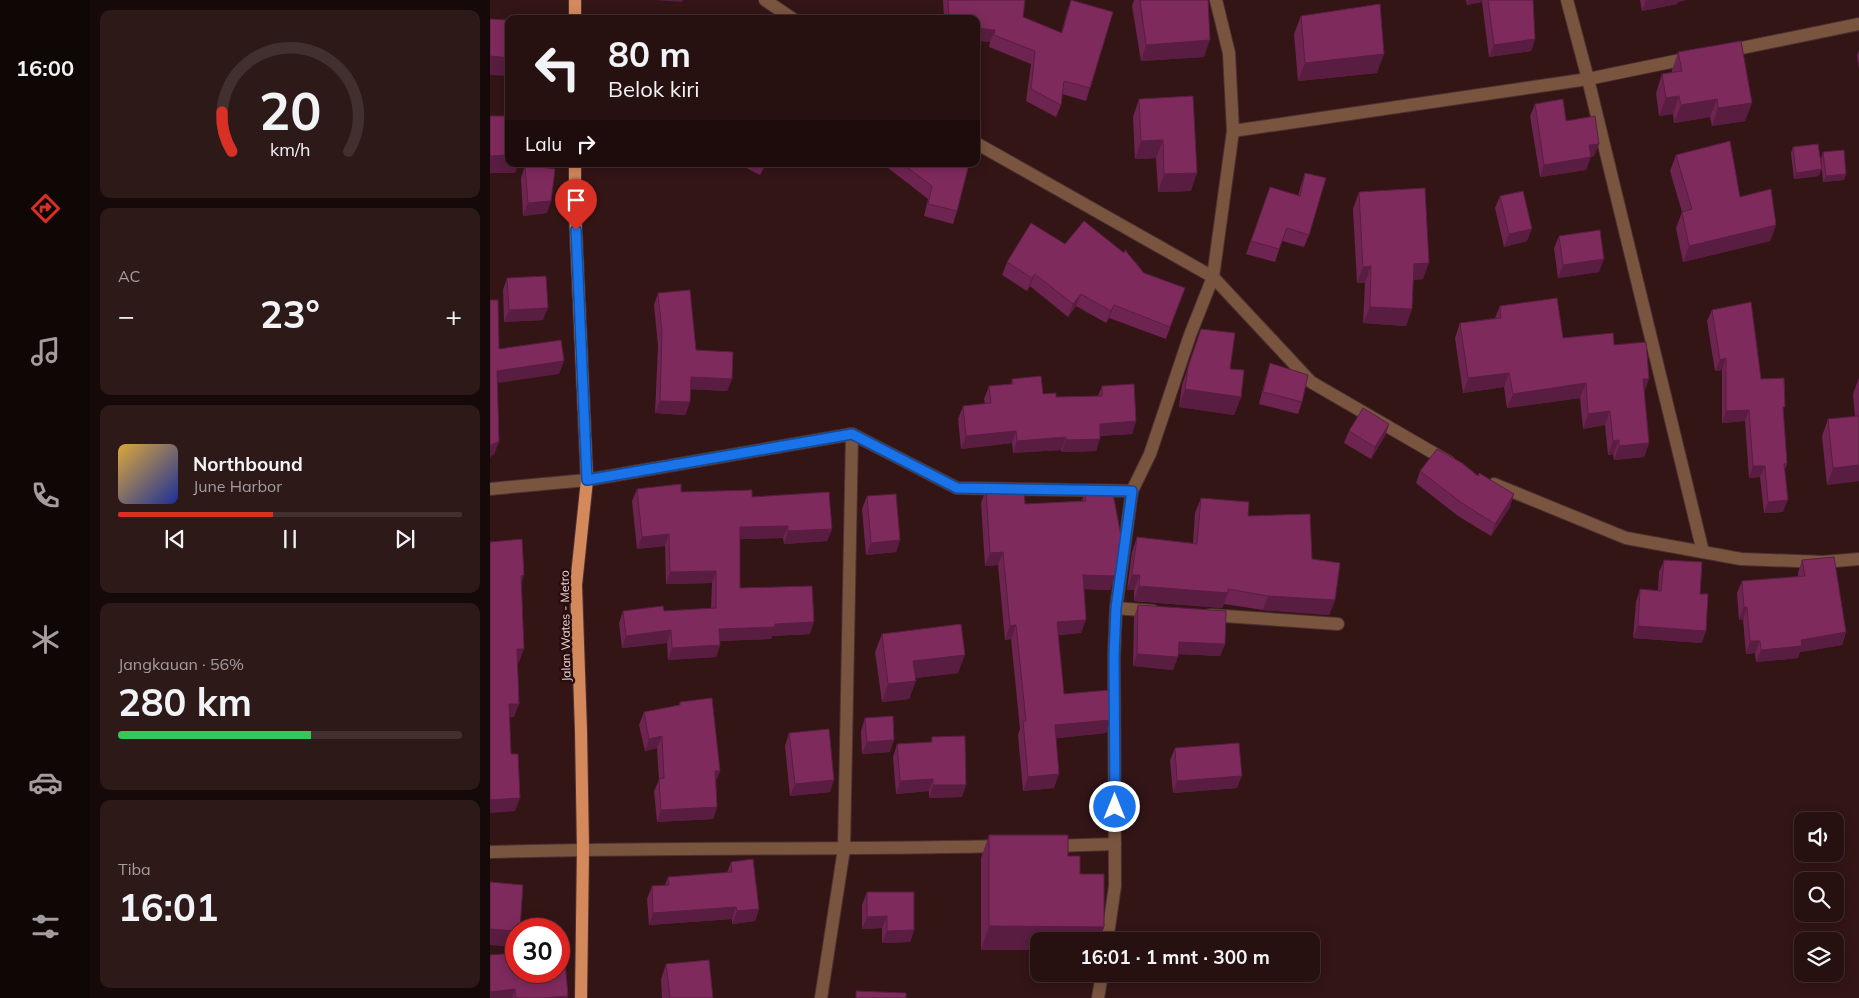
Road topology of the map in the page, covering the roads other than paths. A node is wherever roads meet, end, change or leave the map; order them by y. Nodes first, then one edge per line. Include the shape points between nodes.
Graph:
1 (575, 0) edge
2 (764, 0) edge
3 (1216, 0) edge
4 (1566, 0) edge
5 (575, 15) edge
6 (787, 15) edge
7 (1859, 24) edge
8 (1588, 79) junction
9 (1233, 131) junction
10 (980, 145) edge
11 (575, 167) edge
12 (1213, 277) junction
13 (852, 434) junction
14 (1463, 469) edge
15 (1480, 478) edge
16 (587, 480) junction
17 (490, 489) edge
18 (1132, 491) junction
19 (1703, 552) junction
20 (1859, 559) edge
21 (1116, 608) junction
22 (1164, 612) edge
23 (1193, 614) edge
24 (1338, 624) dead end
25 (1115, 844) junction
26 (1018, 846) edge
27 (1038, 846) edge
28 (583, 849) junction
29 (844, 849) junction
30 (490, 852) edge
31 (1108, 932) edge
32 (1101, 982) edge
33 (581, 998) edge
34 (821, 998) edge
35 (1098, 998) edge

1 - 5 main road
2 - 6 street
3 - 9 street via 1229,54
4 - 8 street
7 - 8 street
8 - 9 street
8 - 19 street
9 - 12 street
10 - 12 street
11 - 16 main road, Jalan Wates - Metro
12 - 14 street via 1311,382
12 - 18 street via 1150,454
13 - 16 street
13 - 18 street via 957,488
13 - 29 street
15 - 19 street via 1626,538
16 - 17 street
16 - 28 main road, Jalan Wates - Metro via 576,585
18 - 21 street
19 - 20 street via 1741,559 1823,562
21 - 22 street
21 - 25 street
23 - 24 street
25 - 27 street
25 - 31 street via 1115,886
26 - 29 street
28 - 29 street
28 - 30 street
28 - 33 main road, Jalan Wates - Metro
29 - 34 street
32 - 35 street

